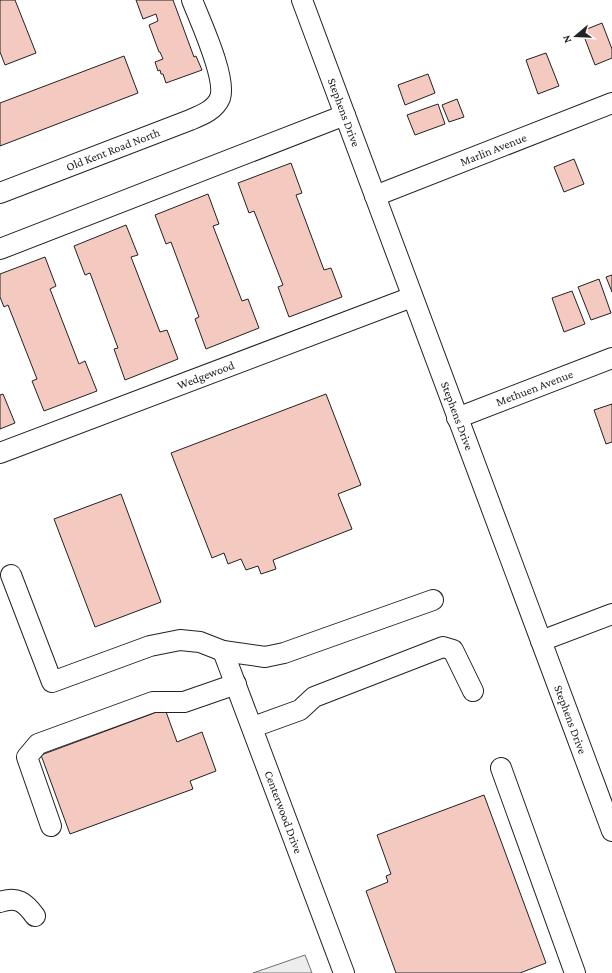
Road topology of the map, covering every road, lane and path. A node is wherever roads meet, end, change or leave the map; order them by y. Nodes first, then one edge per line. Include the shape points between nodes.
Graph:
1 (192, 0) edge
2 (302, 0) edge
3 (612, 103) edge
4 (345, 115) junction
5 (0, 193) edge
6 (375, 196) junction
7 (0, 249) edge
8 (412, 297) junction
9 (612, 358) edge
10 (457, 418) junction
11 (0, 453) edge
12 (11, 576) dead end
13 (433, 600) dead end
14 (612, 614) edge
15 (541, 641) junction
16 (223, 650) junction
17 (236, 684) junction
18 (473, 691) dead end
19 (252, 727) junction
20 (501, 768) dead end
21 (51, 826) dead end
22 (612, 832) edge
23 (0, 902) edge
24 (35, 916) dead end
25 (344, 973) edge
26 (575, 973) edge

1 - 5 street, Old Kent Road North via 222,84 220,98 214,106 206,113
2 - 4 street, Stephens Drive
3 - 6 street, Marlin Avenue
4 - 6 street, Stephens Drive
4 - 7 street
6 - 8 street, Stephens Drive
8 - 10 street, Stephens Drive
8 - 11 street, Wedgewood
9 - 10 street, Methuen Avenue
10 - 15 street, Stephens Drive
12 - 16 street via 52,682 150,646 180,640 200,642
13 - 16 street via 284,653 265,657
14 - 15 street
15 - 22 street, Stephens Drive
16 - 17 street, Centerwood Drive
17 - 19 street, Centerwood Drive
17 - 21 street via 184,702 153,702 38,744 27,757
18 - 19 street via 453,650 443,647 314,697 300,710
19 - 25 street, Centerwood Drive
20 - 26 street
23 - 24 street via 18,900 28,905

